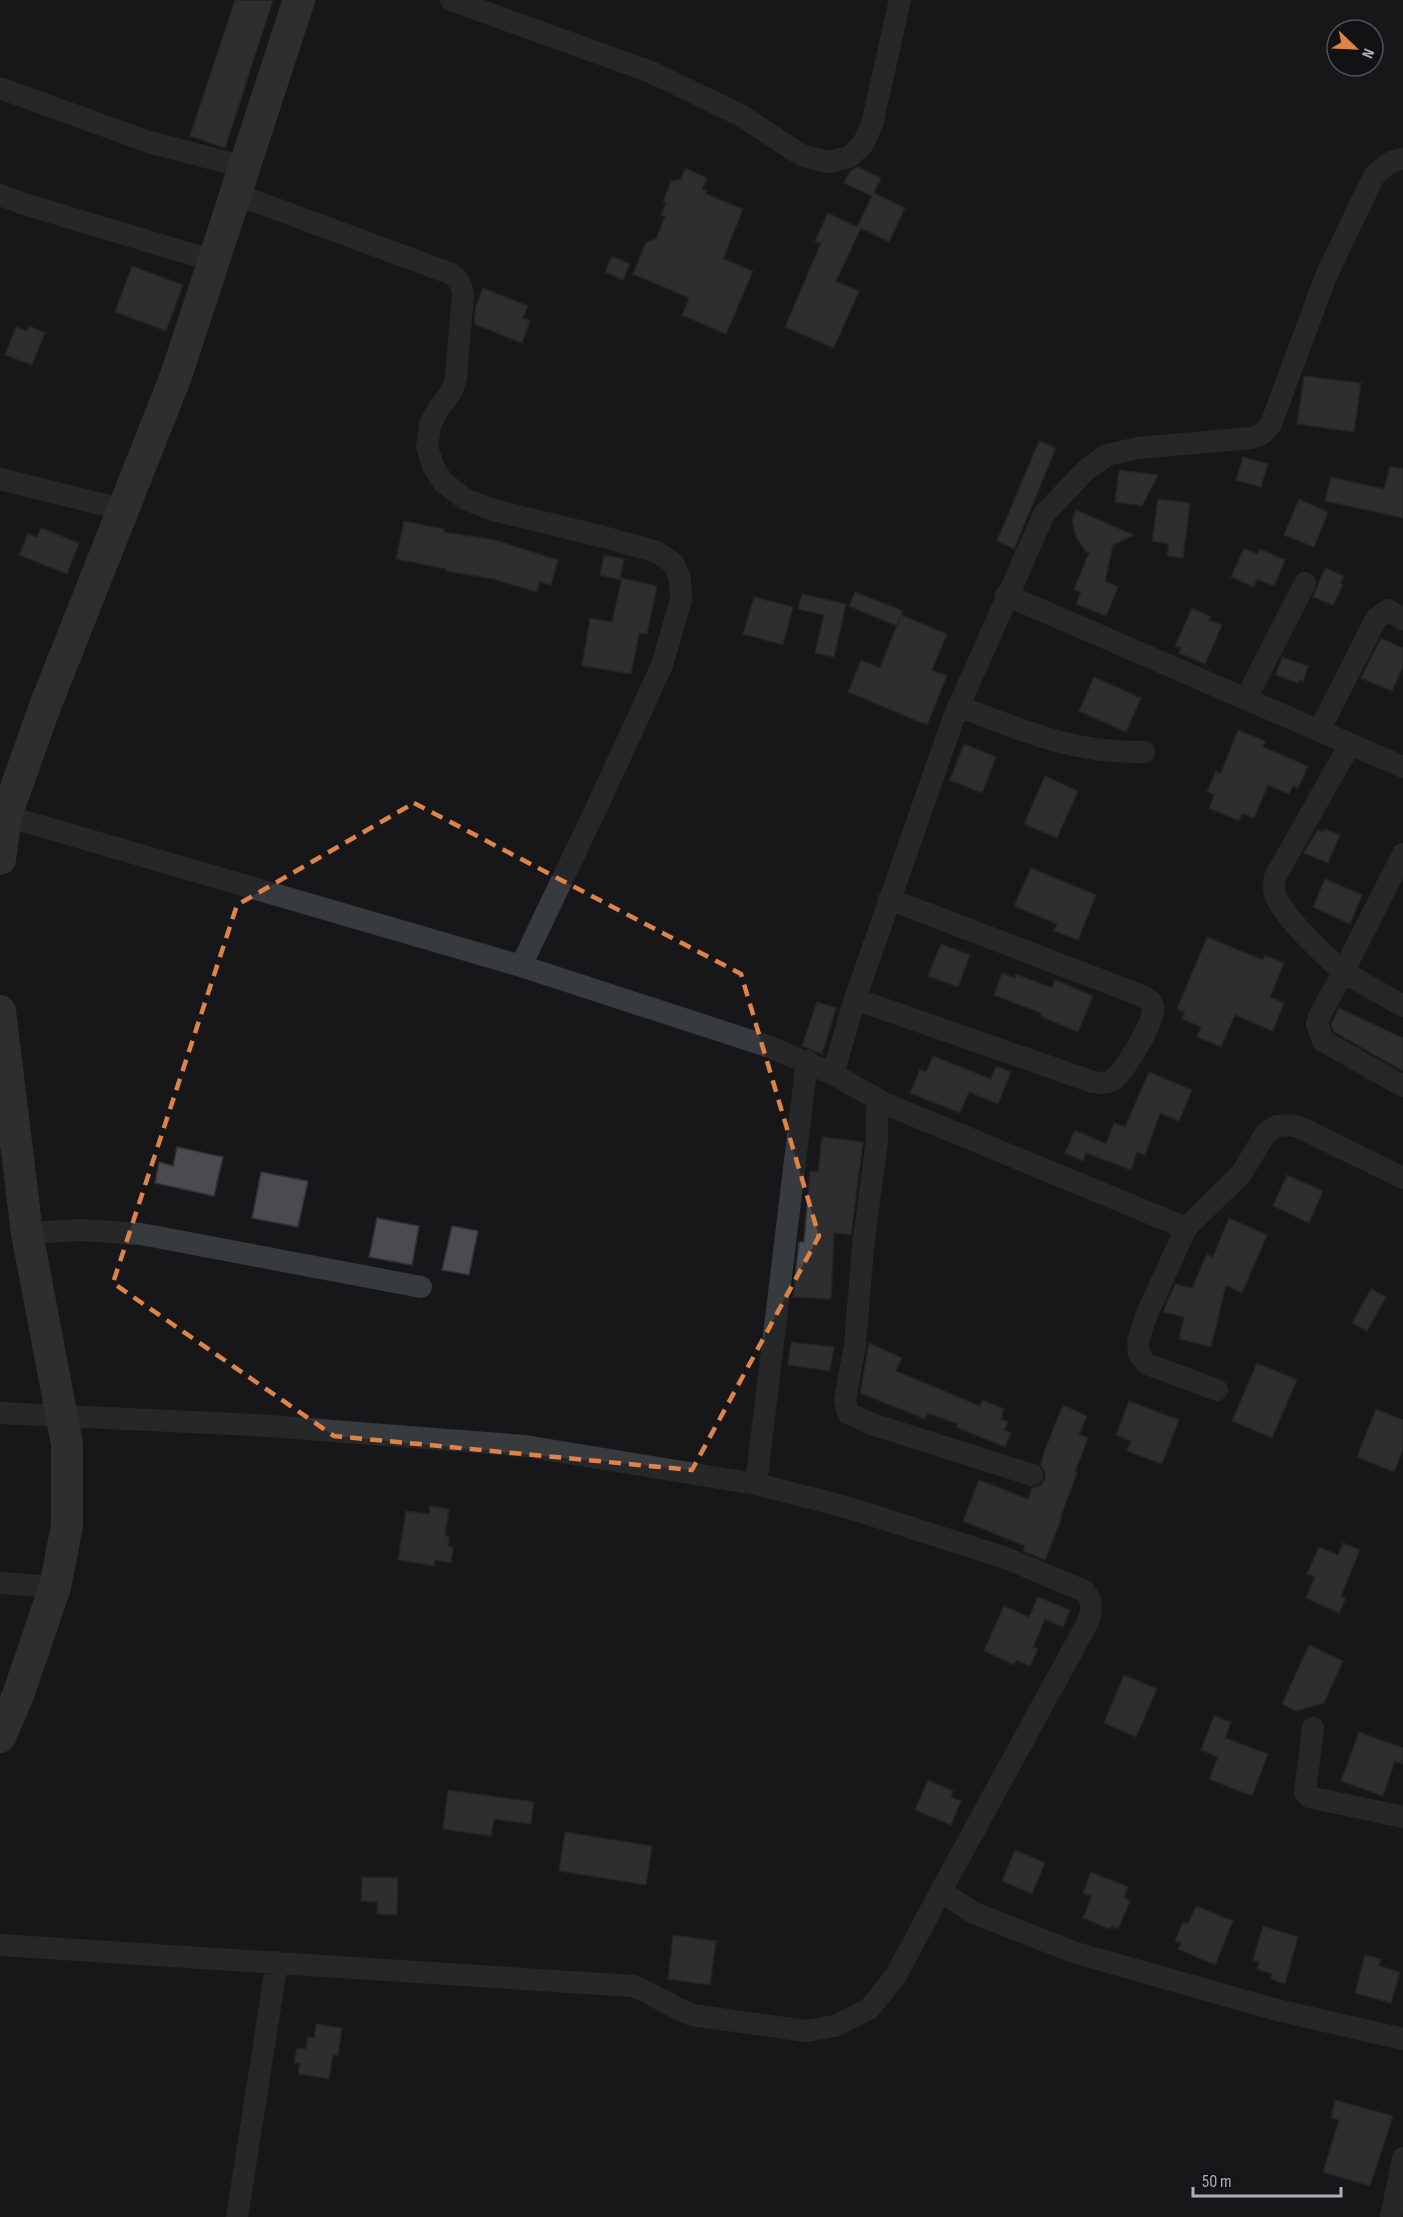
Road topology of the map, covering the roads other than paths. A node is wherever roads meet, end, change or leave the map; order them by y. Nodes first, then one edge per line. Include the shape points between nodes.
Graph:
1 (299, 0) edge
2 (452, 0) edge
3 (900, 0) edge
4 (0, 88) edge
5 (1403, 159) edge
6 (240, 181) junction
7 (0, 195) edge
8 (214, 261) junction
9 (0, 479) edge
10 (124, 510) junction
11 (1305, 583) dead end
12 (1006, 595) junction
13 (1403, 619) edge
14 (1246, 699) junction
15 (958, 706) junction
16 (1319, 731) junction
17 (1350, 744) junction
18 (1144, 752) dead end
19 (1403, 767) edge
20 (6, 816) junction
21 (1403, 854) edge
22 (0, 859) edge
23 (889, 899) junction
24 (520, 966) junction
25 (1343, 972) junction
26 (855, 999) junction
27 (1403, 1006) edge
28 (0, 1011) edge
29 (807, 1061) junction
30 (833, 1074) junction
31 (1403, 1086) edge
32 (886, 1104) junction
33 (1403, 1178) edge
34 (1186, 1228) junction
35 (27, 1233) junction
36 (422, 1287) dead end
37 (1216, 1390) dead end
38 (0, 1413) edge
39 (62, 1417) junction
40 (1032, 1474) dead end
41 (756, 1484) junction
42 (0, 1583) edge
43 (56, 1587) junction
44 (1313, 1728) dead end
45 (0, 1737) edge
46 (1403, 1817) edge
47 (941, 1891) junction
48 (0, 1945) edge
49 (277, 1962) junction
50 (1403, 2039) edge
51 (1403, 2158) edge
52 (237, 2217) edge
53 (1391, 2217) edge

1 - 6 main road
2 - 3 street via 651,72 742,116 803,156 829,162 849,157 863,144 872,124
4 - 6 street via 149,142
5 - 12 street via 1385,165 1374,176 1326,276 1266,431 1251,438 1138,448 1107,455 1087,469 1044,514
6 - 8 main road
6 - 24 street via 448,273 462,285 456,377 452,391 430,425 427,447 443,482 465,499 493,510 657,552 673,563 680,578 681,600 662,665
7 - 8 street
8 - 10 main road via 176,376
9 - 10 street
10 - 20 main road via 44,709
11 - 14 street
12 - 14 street
12 - 15 street
13 - 16 street via 1388,610 1376,620
14 - 16 street
15 - 18 street via 1048,740 1116,753
15 - 23 street
16 - 17 street
17 - 19 street
17 - 25 street via 1275,877 1274,892 1307,939
20 - 22 main road
20 - 24 street
21 - 25 street
23 - 26 street
23 - 26 street via 1145,997 1154,1010 1151,1020 1122,1072 1102,1084
24 - 29 street
25 - 27 street
25 - 31 street via 1317,1024 1323,1041
26 - 30 street
28 - 35 main road
29 - 30 street
29 - 41 street
30 - 32 street
32 - 34 street
32 - 40 street via 877,1111 855,1345 845,1400 848,1413
33 - 34 street via 1299,1127 1277,1126 1266,1133 1241,1174
34 - 37 street via 1146,1316 1138,1341 1139,1354 1147,1364
35 - 36 street via 81,1230 141,1234
35 - 39 main road
38 - 39 street
39 - 41 street via 255,1425 525,1446
39 - 43 main road via 67,1444 67,1527
41 - 47 street via 846,1507 1006,1558 1084,1591 1091,1599 1089,1620
42 - 43 street
43 - 45 main road
44 - 46 street via 1305,1792 1310,1797
47 - 49 street via 895,1977 869,2008 835,2026 806,2031 692,2015 633,1986
47 - 50 street via 974,1913 1076,1953 1277,2010
48 - 49 street
49 - 52 street
51 - 53 street

